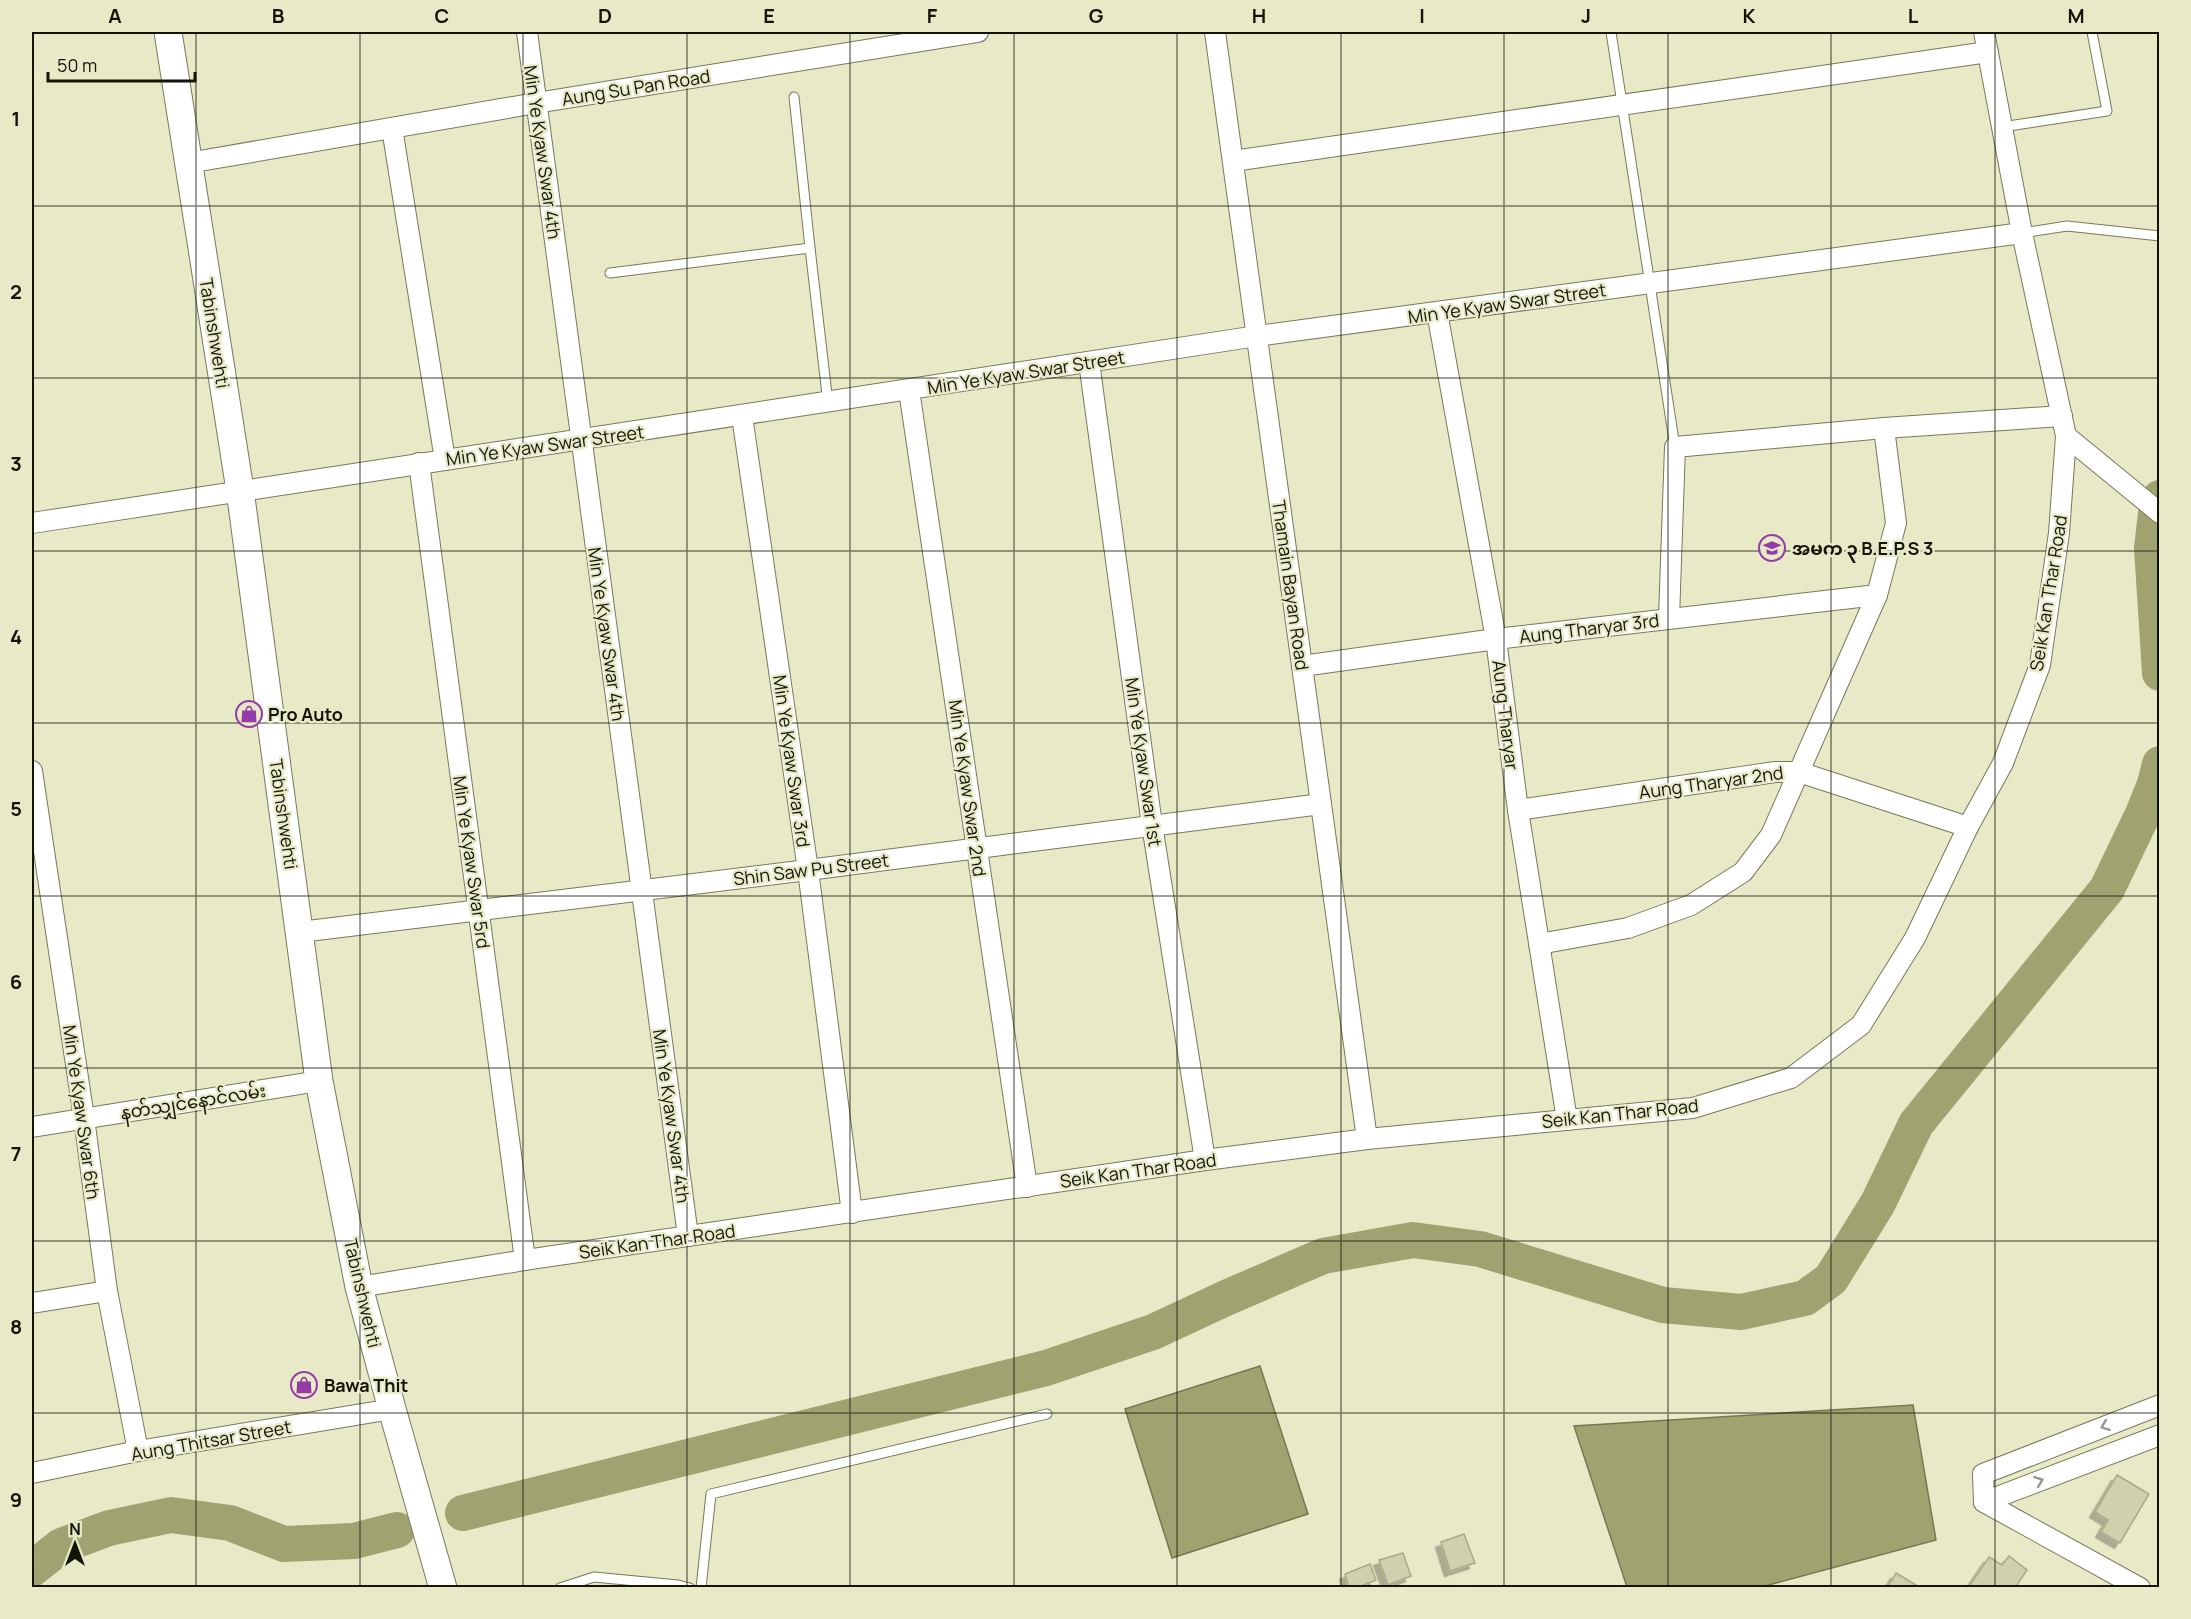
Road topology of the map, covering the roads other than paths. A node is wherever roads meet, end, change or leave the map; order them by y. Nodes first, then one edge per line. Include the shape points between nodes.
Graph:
1 (168, 32) edge
2 (527, 32) edge
3 (978, 32) edge
4 (1215, 32) edge
5 (1611, 32) edge
6 (1984, 32) edge
7 (2092, 32) edge
8 (1988, 52) junction
9 (794, 97) dead end
10 (536, 103) junction
11 (1623, 105) junction
12 (2002, 127) junction
13 (392, 128) junction
14 (1233, 161) junction
15 (188, 163) junction
16 (2022, 233) junction
17 (2160, 236) edge
18 (810, 248) junction
19 (610, 273) dead end
20 (1651, 283) junction
21 (1437, 312) junction
22 (1257, 336) junction
23 (1089, 362) junction
24 (909, 390) junction
25 (828, 403) junction
26 (742, 416) junction
27 (2061, 416) junction
28 (1884, 428) junction
29 (2066, 436) junction
30 (581, 439) junction
31 (1675, 447) junction
32 (445, 460) junction
33 (419, 463) junction
34 (240, 490) junction
35 (2160, 513) edge
36 (32, 523) edge
37 (1877, 595) junction
38 (1670, 618) junction
39 (1496, 639) junction
40 (1302, 666) junction
41 (32, 771) edge
42 (1799, 772) junction
43 (1321, 804) junction
44 (1518, 810) junction
45 (1152, 825) junction
46 (1968, 827) junction
47 (977, 848) junction
48 (808, 870) junction
49 (641, 889) junction
50 (478, 910) junction
51 (300, 932) junction
52 (1539, 944) junction
53 (319, 1081) junction
54 (84, 1118) junction
55 (1567, 1120) junction
56 (32, 1127) edge
57 (1367, 1139) junction
58 (1205, 1161) junction
59 (1027, 1187) junction
60 (852, 1213) junction
61 (688, 1236) junction
62 (525, 1260) junction
63 (359, 1287) junction
64 (107, 1291) junction
65 (32, 1303) edge
66 (2160, 1405) edge
67 (392, 1409) junction
68 (1047, 1414) dead end
69 (2160, 1435) edge
70 (138, 1451) junction
71 (32, 1473) edge
72 (1984, 1502) junction
73 (443, 1587) edge
74 (560, 1587) edge
75 (690, 1587) edge
76 (701, 1587) edge
77 (2140, 1587) edge

1 - 15 main road, Tabinshwehti
2 - 10 street, Min Ye Kyaw Swar 4th
3 - 10 street, Aung Su Pan Road
4 - 14 street, Thamain Bayan Road
5 - 11 lane
6 - 8 street, Seik Kan Thar Road
7 - 12 lane via 2107,111
8 - 11 street
8 - 12 street, Seik Kan Thar Road
9 - 18 lane
10 - 13 street, Aung Su Pan Road
10 - 30 street, Min Ye Kyaw Swar 4th
11 - 14 street
11 - 20 lane
12 - 16 street, Seik Kan Thar Road
13 - 15 street, Aung Su Pan Road
13 - 32 street
14 - 22 street, Thamain Bayan Road
15 - 34 main road, Tabinshwehti
16 - 17 lane via 2067,226
16 - 20 street, Min Ye Kyaw Swar Street
16 - 27 street, Seik Kan Thar Road
18 - 19 lane
18 - 25 lane
20 - 21 street, Min Ye Kyaw Swar Street
20 - 31 lane
21 - 22 street, Min Ye Kyaw Swar Street
21 - 39 street, Aung Tharyar
22 - 23 street, Min Ye Kyaw Swar Street
22 - 40 street, Thamain Bayan Road
23 - 24 street, Min Ye Kyaw Swar Street
23 - 45 street, Min Ye Kyaw Swar 1st
24 - 25 street, Min Ye Kyaw Swar Street
24 - 47 street, Min Ye Kyaw Swar 2nd
25 - 26 street, Min Ye Kyaw Swar Street
26 - 30 street, Min Ye Kyaw Swar Street
26 - 48 street, Min Ye Kyaw Swar 3rd
27 - 28 street
27 - 29 street, Seik Kan Thar Road
28 - 31 street
28 - 37 street via 1896,524
29 - 35 street
29 - 46 street, Seik Kan Thar Road via 2059,533 2040,665 2003,763
30 - 32 street, Min Ye Kyaw Swar Street
30 - 49 street, Min Ye Kyaw Swar 4th
31 - 38 street
32 - 33 street, Min Ye Kyaw Swar Street
33 - 34 street, Min Ye Kyaw Swar Street
33 - 50 street, Min Ye Kyaw Swar 5rd
34 - 36 street, Min Ye Kyaw Swar Street
34 - 51 main road, Tabinshwehti
37 - 38 street, Aung Tharyar 3rd
37 - 42 street
38 - 39 street, Aung Tharyar 3rd
39 - 40 street, Aung Tharyar 3rd
39 - 44 street, Aung Tharyar
40 - 43 street, Thamain Bayan Road
41 - 54 street, Min Ye Kyaw Swar 6th
42 - 44 street, Aung Tharyar 2nd via 1775,772
42 - 46 street, Aung Tharyar 2nd
42 - 52 street via 1771,835 1743,872 1690,904 1628,928
43 - 45 street, Shin Saw Pu Street
43 - 57 street, Thamain Bayan Road
44 - 52 street, Aung Tharyar
45 - 47 street, Shin Saw Pu Street
45 - 58 street, Min Ye Kyaw Swar 1st
46 - 55 street, Seik Kan Thar Road via 1915,938 1861,1025 1791,1078 1693,1108
47 - 48 street, Shin Saw Pu Street
47 - 59 street, Min Ye Kyaw Swar 2nd
48 - 49 street, Shin Saw Pu Street
48 - 60 street, Min Ye Kyaw Swar 3rd
49 - 50 street, Shin Saw Pu Street
49 - 61 street, Min Ye Kyaw Swar 4th
50 - 51 street, Shin Saw Pu Street
50 - 62 street, Min Ye Kyaw Swar 5rd
51 - 53 main road, Tabinshwehti
52 - 55 street, Aung Tharyar
53 - 54 street, နတ်သျှင်နောင်လမ်း
53 - 63 main road, Tabinshwehti
54 - 56 street, နတ်သျှင်နောင်လမ်း
54 - 64 street, Min Ye Kyaw Swar 6th
55 - 57 street, Seik Kan Thar Road
57 - 58 street, Seik Kan Thar Road
58 - 59 street, Seik Kan Thar Road
59 - 60 street, Seik Kan Thar Road
60 - 61 street, Seik Kan Thar Road
61 - 62 street, Seik Kan Thar Road
62 - 63 street, Seik Kan Thar Road
63 - 67 main road, Tabinshwehti
64 - 65 street
64 - 70 street, Min Ye Kyaw Swar 6th
66 -> 72 street via 1983,1474
67 - 70 street, Aung Thitsar Street
67 - 73 main road, Tabinshwehti
68 - 76 lane via 711,1494
72 -> 69 street
70 - 71 street, Aung Thitsar Street
72 - 77 street
74 - 75 lane via 594,1577

